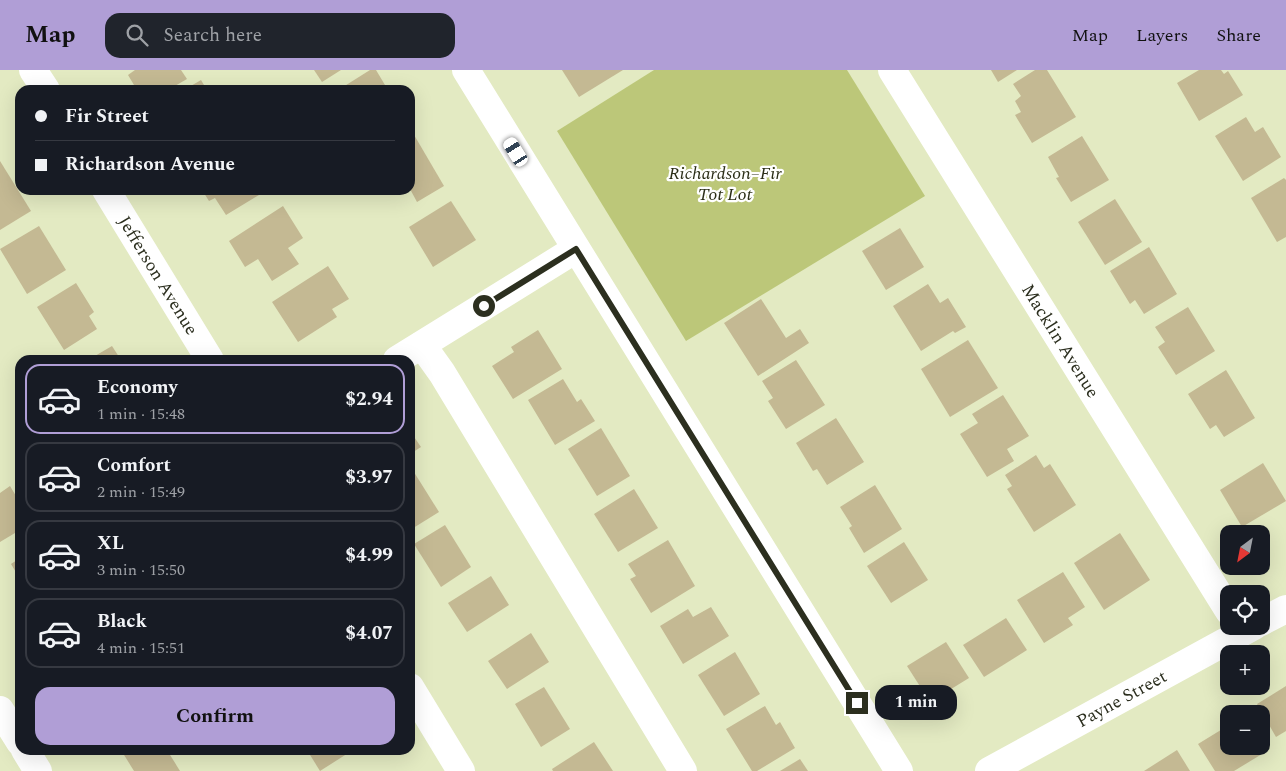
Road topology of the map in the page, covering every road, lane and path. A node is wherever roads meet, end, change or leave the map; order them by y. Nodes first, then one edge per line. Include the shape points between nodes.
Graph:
1 (34, 70) edge
2 (466, 70) edge
3 (892, 70) edge
4 (43, 85) edge
5 (109, 195) edge
6 (576, 249) junction
7 (422, 345) junction
8 (207, 355) edge
9 (406, 355) edge
10 (1220, 585) edge
11 (1286, 609) edge
12 (1270, 615) edge
13 (1226, 635) edge
14 (415, 695) edge
15 (0, 710) edge
16 (15, 734) edge
17 (28, 755) edge
18 (38, 771) edge
19 (461, 771) edge
20 (683, 771) edge
21 (899, 771) edge
22 (989, 771) edge

1 - 4 street
2 - 6 street
3 - 10 street, Macklin Avenue
5 - 8 street, Jefferson Avenue
6 - 7 street
6 - 21 street
7 - 9 street
7 - 20 street
11 - 12 street, Payne Street
13 - 22 street, Payne Street
14 - 19 street
15 - 16 street
17 - 18 street

